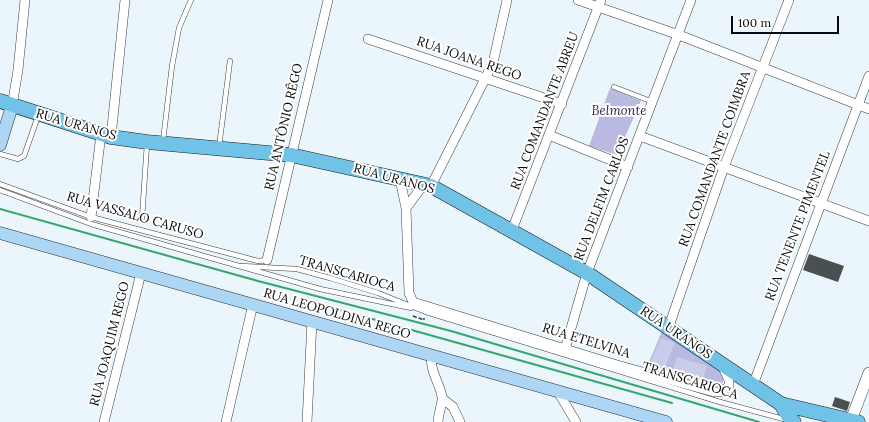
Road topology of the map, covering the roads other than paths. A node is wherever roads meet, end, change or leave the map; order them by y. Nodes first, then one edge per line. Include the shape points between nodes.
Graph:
1 (26, 0) edge
2 (125, 0) edge
3 (191, 0) edge
4 (328, 0) edge
5 (507, 0) edge
6 (578, 0) edge
7 (691, 0) edge
8 (789, 0) edge
9 (600, 3) edge
10 (678, 35) junction
11 (368, 39) dead end
12 (230, 61) dead end
13 (762, 69) junction
14 (869, 76) edge
15 (486, 79) junction
16 (614, 87) dead end
17 (653, 102) junction
18 (6, 104) edge
19 (562, 104) junction
20 (858, 105) junction
21 (869, 109) edge
22 (38, 114) junction
23 (106, 135) junction
24 (549, 136) junction
25 (640, 136) junction
26 (147, 142) junction
27 (162, 143) junction
28 (0, 145) edge
29 (219, 147) junction
30 (0, 154) edge
31 (291, 155) junction
32 (628, 167) junction
33 (724, 167) junction
34 (400, 179) junction
35 (0, 184) edge
36 (428, 185) junction
37 (0, 190) edge
38 (820, 203) junction
39 (406, 208) junction
40 (91, 217) junction
41 (142, 218) dead end
42 (869, 221) edge
43 (512, 230) junction
44 (0, 233) edge
45 (266, 260) joint
46 (242, 266) junction
47 (140, 273) junction
48 (587, 273) junction
49 (253, 304) junction
50 (421, 310) junction
51 (312, 321) junction
52 (668, 329) junction
53 (565, 349) junction
54 (432, 355) junction
55 (721, 364) junction
56 (869, 373) edge
57 (753, 385) junction
58 (557, 390) junction
59 (443, 399) junction
60 (781, 404) junction
61 (855, 421) edge
62 (104, 422) edge
63 (226, 422) edge
64 (307, 422) edge
65 (438, 422) edge
66 (460, 422) edge
67 (576, 422) edge
68 (666, 422) edge
69 (794, 422) edge

1 - 18 street via 18,70
2 - 23 street
3 - 27 lane via 177,38
4 - 31 street, RUA ANTÔNIO RÊGO
5 - 15 street via 496,52
6 - 9 street
7 - 10 street, RUA DELFIM CARLOS
8 - 13 street, RUA COMANDANTE COIMBRA
9 - 10 street
9 - 19 street, RUA COMANDANTE ABREU
10 - 13 street
10 - 17 street, RUA DELFIM CARLOS
11 - 15 street, RUA JOANA REGO
12 - 29 lane
13 - 20 street
13 - 33 street, RUA COMANDANTE COIMBRA
14 - 20 street, RUA TENENTE PIMENTEL
15 - 19 street, RUA JOANA REGO
15 - 36 street
16 - 17 lane
17 - 25 street, RUA DELFIM CARLOS
18 - 22 main road, RUA URANOS
18 - 28 main road
19 - 24 street, RUA COMANDANTE ABREU
20 - 21 street
20 - 38 street, RUA TENENTE PIMENTEL
22 - 23 main road, RUA URANOS
22 - 30 lane via 24,156 18,159
23 - 26 main road, RUA URANOS
23 - 40 street
24 - 32 street
24 - 43 street, RUA COMANDANTE ABREU
25 - 32 street, RUA DELFIM CARLOS
25 - 33 street
26 - 27 main road, RUA URANOS
26 - 41 lane
27 - 29 main road, RUA URANOS
29 - 31 main road, RUA URANOS
31 - 34 main road, RUA URANOS
31 - 45 street, RUA ANTÔNIO RÊGO
32 - 48 street, RUA DELFIM CARLOS
33 - 38 street
33 - 52 street, RUA COMANDANTE COIMBRA
34 - 36 main road, RUA URANOS
34 - 39 street
35 - 40 lane, RUA VASSALO CARUSO
36 - 39 street
36 - 43 main road, RUA URANOS
37 - 46 lane, TRANSCARIOCA via 91,224
38 - 42 street
38 - 57 street, RUA TENENTE PIMENTEL
39 - 53 street, RUA ETELVINA via 408,293 411,300
40 - 45 lane, RUA VASSALO CARUSO via 258,262
43 - 48 main road, RUA URANOS
44 - 47 main road, RUA LEOPOLDINA REGO
46 - 50 lane, TRANSCARIOCA via 320,289
46 - 50 lane, TRANSCARIOCA via 297,269 378,293
47 - 49 main road, RUA LEOPOLDINA REGO
47 - 62 street, RUA JOAQUIM REGO
48 - 52 main road, RUA URANOS
48 - 53 street, RUA DELFIM CARLOS
49 - 51 main road, RUA LEOPOLDINA REGO
49 - 63 street
50 - 69 lane, TRANSCARIOCA via 720,402
51 - 54 main road, RUA LEOPOLDINA REGO
51 - 64 street
52 - 55 main road, RUA URANOS
53 - 55 street, RUA ETELVINA via 714,392 721,392 729,386 728,374
54 - 58 main road, RUA LEOPOLDINA REGO
54 - 59 street via 432,369
55 - 57 main road, RUA URANOS
56 - 61 street
57 - 60 main road, RUA URANOS
58 - 67 street
58 - 68 main road, RUA LEOPOLDINA REGO
59 - 65 street
59 - 66 street via 452,407
60 - 61 main road
60 - 69 main road

